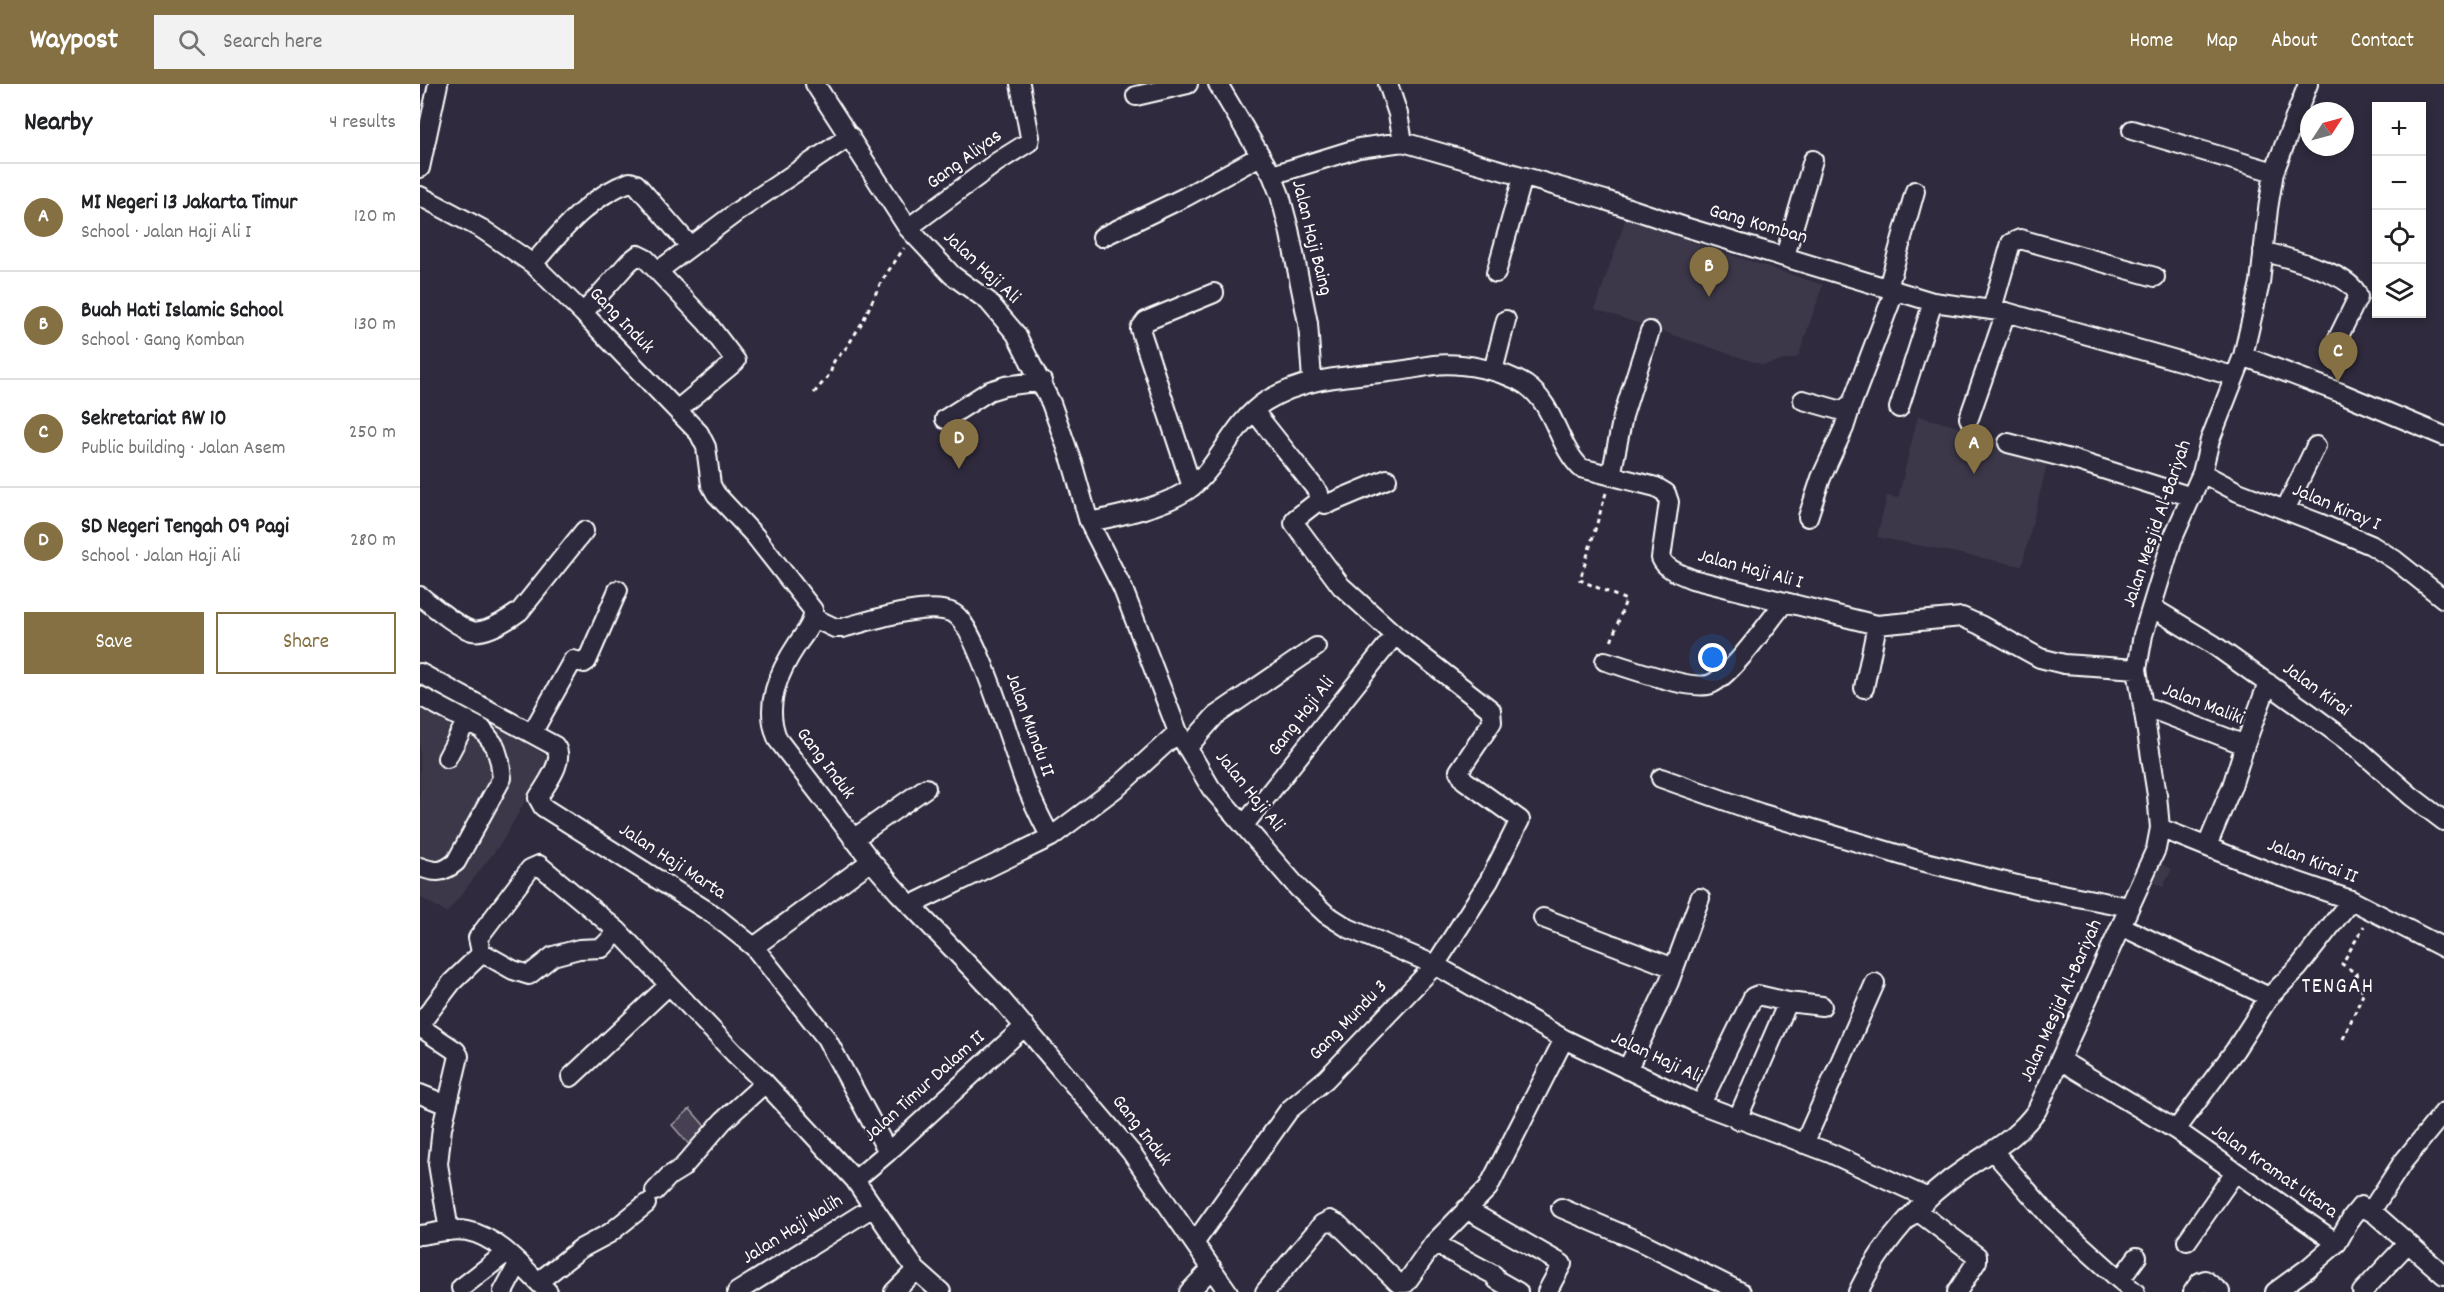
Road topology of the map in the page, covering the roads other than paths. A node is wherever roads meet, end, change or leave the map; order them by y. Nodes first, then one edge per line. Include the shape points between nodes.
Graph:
1 (438, 84) edge
2 (815, 84) edge
3 (1020, 84) edge
4 (1188, 84) edge
5 (1218, 84) edge
6 (1388, 84) edge
7 (2307, 84) edge
8 (1136, 96) dead end
9 (2132, 130) dead end
10 (850, 136) junction
11 (1403, 142) junction
12 (1260, 156) junction
13 (1813, 160) dead end
14 (420, 168) edge
15 (2274, 172) junction
16 (1272, 175) junction
17 (1522, 177) junction
18 (1915, 191) dead end
19 (420, 196) edge
20 (911, 231) junction
21 (1101, 237) dead end
22 (690, 246) junction
23 (2264, 251) junction
24 (1785, 256) junction
25 (533, 264) junction
26 (658, 271) junction
27 (1496, 273) dead end
28 (2155, 277) dead end
29 (1892, 289) junction
30 (1214, 293) dead end
31 (1933, 302) junction
32 (1999, 311) junction
33 (583, 313) junction
34 (1506, 320) dead end
35 (1650, 331) dead end
36 (2335, 344) dead end
37 (2243, 356) junction
38 (1492, 371) junction
39 (2233, 376) junction
40 (1042, 381) junction
41 (1312, 381) junction
42 (1803, 400) dead end
43 (1852, 403) junction
44 (1899, 408) dead end
45 (677, 410) junction
46 (1254, 411) junction
47 (1969, 418) dead end
48 (945, 420) dead end
49 (2444, 436) edge
50 (2008, 443) dead end
51 (2316, 446) dead end
52 (2202, 474) junction
53 (1611, 476) junction
54 (1387, 479) dead end
55 (1192, 487) junction
56 (2192, 496) junction
57 (1320, 498) junction
58 (2285, 510) junction
59 (1808, 517) dead end
60 (1089, 522) junction
61 (584, 531) dead end
62 (618, 590) dead end
63 (420, 596) edge
64 (2444, 598) edge
65 (1785, 602) junction
66 (2153, 608) junction
67 (814, 618) junction
68 (1877, 626) junction
69 (1395, 636) junction
70 (1316, 647) dead end
71 (1605, 661) road end
72 (2137, 669) junction
73 (420, 673) edge
74 (2268, 683) junction
75 (1864, 688) dead end
76 (420, 696) edge
77 (2144, 706) junction
78 (467, 720) junction
79 (532, 733) junction
80 (1182, 740) junction
81 (2245, 745) junction
82 (447, 758) dead end
83 (1661, 778) dead end
84 (926, 788) dead end
85 (2444, 821) edge
86 (1244, 825) junction
87 (2160, 828) junction
88 (1051, 837) junction
89 (853, 839) junction
90 (2206, 846) junction
91 (871, 861) junction
92 (420, 867) edge
93 (1700, 898) dead end
94 (2350, 900) junction
95 (911, 905) junction
96 (2129, 907) junction
97 (1543, 918) dead end
98 (2121, 926) junction
99 (618, 931) junction
100 (754, 947) junction
101 (2444, 948) edge
102 (481, 952) junction
103 (1435, 965) junction
104 (1674, 968) junction
105 (1875, 983) dead end
106 (669, 985) junction
107 (2269, 997) junction
108 (1788, 1002) junction
109 (1822, 1006) dead end
110 (420, 1025) edge
111 (1024, 1026) junction
112 (1564, 1039) junction
113 (2060, 1060) junction
114 (1627, 1070) junction
115 (571, 1077) dead end
116 (765, 1083) junction
117 (420, 1094) edge
118 (1701, 1104) junction
119 (447, 1105) junction
120 (2444, 1113) edge
121 (1737, 1120) junction
122 (2176, 1130) junction
123 (1804, 1144) junction
124 (1993, 1151) junction
125 (888, 1152) junction
126 (2235, 1172) junction
127 (855, 1180) junction
128 (1922, 1205) junction
129 (873, 1207) junction
130 (1561, 1208) dead end
131 (1466, 1209) junction
132 (2367, 1209) junction
133 (449, 1231) junction
134 (420, 1235) edge
135 (2187, 1241) dead end
136 (1195, 1242) junction
137 (1434, 1243) junction
138 (2337, 1243) junction
139 (2408, 1243) junction
140 (2137, 1257) dead end
141 (512, 1259) junction
142 (1212, 1268) junction
143 (916, 1270) junction
144 (2444, 1275) edge
145 (2120, 1280) junction
146 (543, 1287) edge
147 (461, 1288) dead end
148 (503, 1292) edge
149 (737, 1292) edge
150 (894, 1292) edge
151 (941, 1292) edge
152 (1189, 1292) edge
153 (1228, 1292) edge
154 (1265, 1292) edge
155 (1518, 1292) edge
156 (1547, 1292) edge
157 (1741, 1292) edge
158 (1858, 1292) edge
159 (1957, 1292) edge
160 (2135, 1292) edge
161 (2193, 1292) edge
162 (2220, 1292) edge
163 (2275, 1292) edge
164 (2362, 1292) edge

1 - 14 street
2 - 10 street, Jalan Haji Ali
3 - 20 street, Gang Aliyas via 1029,142 997,162
4 - 8 street
5 - 12 street, Jalan Haji Baing
6 - 11 street
7 - 15 street, Jalan Mesjid Al-Bariyah
9 - 15 street
10 - 20 street, Jalan Haji Ali
10 - 22 street
11 - 16 street, Gang Komban via 1359,148
11 - 17 street, Gang Komban
12 - 16 street, Jalan Haji Baing
12 - 21 street
13 - 24 street
15 - 23 street, Jalan Mesjid Al-Bariyah
16 - 41 street, Jalan Haji Baing via 1300,279
17 - 24 street, Gang Komban
17 - 27 street
18 - 29 street
19 - 25 street, Gang Induk via 482,229
20 - 40 street, Jalan Haji Ali via 952,275 988,301 1005,320
22 - 25 street via 636,184 630,182 587,207
22 - 26 street
23 - 36 street via 2338,275 2357,292
23 - 37 street, Jalan Mesjid Al-Bariyah
24 - 29 street, Gang Komban
25 - 33 street, Gang Induk
26 - 33 street via 638,255
26 - 45 street via 736,361
28 - 32 street via 2014,240 2002,271
29 - 31 street, Gang Komban
29 - 43 street
30 - 55 street via 1146,321 1140,328
31 - 32 street, Gang Komban
31 - 44 street
32 - 39 street, Gang Komban
32 - 47 street
33 - 45 street, Gang Induk
34 - 38 street
35 - 53 street via 1623,416
37 - 39 street, Jalan Mesjid Al-Bariyah
37 - 49 street
38 - 41 street, Jalan Haji Ali I via 1434,365
38 - 53 street, Jalan Haji Ali I via 1526,385 1541,400 1581,468
39 - 52 street, Jalan Mesjid Al-Bariyah
40 - 48 street via 989,391
40 - 60 street, Jalan Haji Ali
41 - 46 street, Jalan Haji Ali I via 1284,391
42 - 43 street via 1842,411
43 - 59 street
45 - 67 street, Gang Induk via 699,433 706,447 708,472 716,494 806,599
46 - 55 street, Jalan Haji Ali I
46 - 57 street via 1309,478
50 - 56 street
51 - 58 street
52 - 56 street, Jalan Mesjid Al-Bariyah
52 - 58 street, Jalan Kiray I
53 - 65 street, Jalan Haji Ali I via 1666,493 1669,502 1663,563 1692,579
54 - 57 street via 1330,503 1325,504
55 - 60 street, Jalan Haji Ali I via 1161,502
56 - 66 street, Jalan Mesjid Al-Bariyah via 2172,540
57 - 69 street via 1295,519 1296,529 1341,586
58 - 64 street, Jalan Kiray I via 2371,545
60 - 80 street, Jalan Haji Ali via 1124,589
61 - 63 street via 520,611 485,629 468,630
62 - 79 street via 587,661 572,661
65 - 68 street, Jalan Haji Ali I
65 - 71 street via 1725,674 1710,685 1691,686
66 - 72 street, Jalan Mesjid Al-Bariyah
66 - 74 street, Jalan Kirai
67 - 88 street, Jalan Mundu II via 835,628 925,608 953,612 960,618 979,653 1025,783
67 - 89 street, Gang Induk via 776,682 770,709 772,726 789,756
68 - 72 street, Jalan Haji Ali I via 1962,617 2040,658 2064,664
68 - 75 street
69 - 86 street, Gang Haji Ali
69 - 103 street, Gang Mundu 3 via 1491,710 1492,722 1459,771 1464,780 1520,820 1489,881
70 - 80 street
72 - 77 street, Jalan Mesjid Al-Bariyah
73 - 79 street, Jalan Haji Marta
74 - 81 street, Jalan Maliki
74 - 85 street, Jalan Kirai via 2358,749
76 - 78 street
77 - 81 street, Jalan Maliki
77 - 87 street, Jalan Mesjid Al-Bariyah
78 - 82 street
78 - 92 street via 482,729 495,746 502,778 456,862 445,871
79 - 100 street, Jalan Haji Marta via 559,751 560,759 538,798 543,807 714,915
80 - 86 street, Jalan Haji Ali via 1211,788
80 - 88 street
81 - 90 street, Jalan Maliki
83 - 96 street via 1917,861
84 - 89 street
86 - 103 street, Jalan Haji Ali via 1326,914 1348,928
87 - 90 street, Jalan Kirai II
87 - 96 street, Jalan Mesjid Al-Bariyah via 2150,866
88 - 95 street
89 - 91 street, Gang Induk
90 - 94 street, Jalan Kirai II
91 - 95 street, Gang Induk
91 - 100 street
93 - 104 street
94 - 101 street, Jalan Kirai II
94 - 107 street via 2298,968
95 - 111 street, Gang Induk
96 - 98 street, Jalan Mesjid Al-Bariyah
97 - 104 street
98 - 107 street
98 - 113 street, Jalan Mesjid Al-Bariyah
99 - 102 street via 602,948 553,956 528,975
99 - 102 street via 538,865 530,869 478,938
99 - 106 street
100 - 125 street, Jalan Haji Marta via 825,1038
102 - 110 street via 452,982
103 - 112 street, Jalan Haji Ali
103 - 136 street, Gang Mundu 3 via 1326,1079 1289,1110
104 - 114 street
105 - 123 street
106 - 115 street
106 - 116 street
107 - 122 street, Jalan Kramat Utara
108 - 109 street
108 - 118 street via 1752,997
108 - 121 street
110 - 119 street via 459,1056
111 - 125 street, Jalan Timur Dalam II
111 - 136 street, Gang Induk via 1131,1152
112 - 114 street, Jalan Haji Ali
112 - 131 street via 1488,1188
113 - 122 street, Jalan Kramat Utara
113 - 124 street, Jalan Mesjid Al-Bariyah via 2037,1110 2022,1130
114 - 118 street, Jalan Haji Ali
116 - 127 street
116 - 146 street via 651,1197 610,1233 580,1249
117 - 119 street
118 - 121 street, Jalan Haji Ali
119 - 133 street via 438,1164
120 - 132 street, Jalan Kramat Utara
121 - 123 street, Jalan Haji Ali
122 - 126 street, Jalan Kramat Utara
123 - 128 street, Jalan Haji Ali via 1876,1173
124 - 128 street, Jalan Mesjid Al-Bariyah via 1965,1168
124 - 145 street via 2052,1219
125 - 127 street, Jalan Timur Dalam II
126 - 135 street
126 - 138 street, Jalan Kramat Utara
127 - 129 street
128 - 158 street, Jalan Mesjid Al-Bariyah via 1876,1260
128 - 159 street, Jalan Haji Ali via 1977,1256
129 - 143 street
129 - 149 street, Jalan Haji Nalih
130 - 157 street via 1643,1242
131 - 137 street
131 - 156 street via 1562,1264
132 - 138 street, Jalan Kramat Utara via 2359,1208
132 - 139 street
133 - 134 street
133 - 141 street via 482,1236
136 - 142 street, Gang Induk
137 - 154 street via 1402,1284 1333,1221 1326,1221
137 - 155 street
138 - 163 street
139 - 144 street
139 - 164 street
140 - 145 street
141 - 146 street
141 - 147 street
141 - 148 street
142 - 152 street
142 - 153 street, Gang Induk
143 - 150 street
143 - 151 street
145 - 160 street
161 - 162 street via 2205,1280

